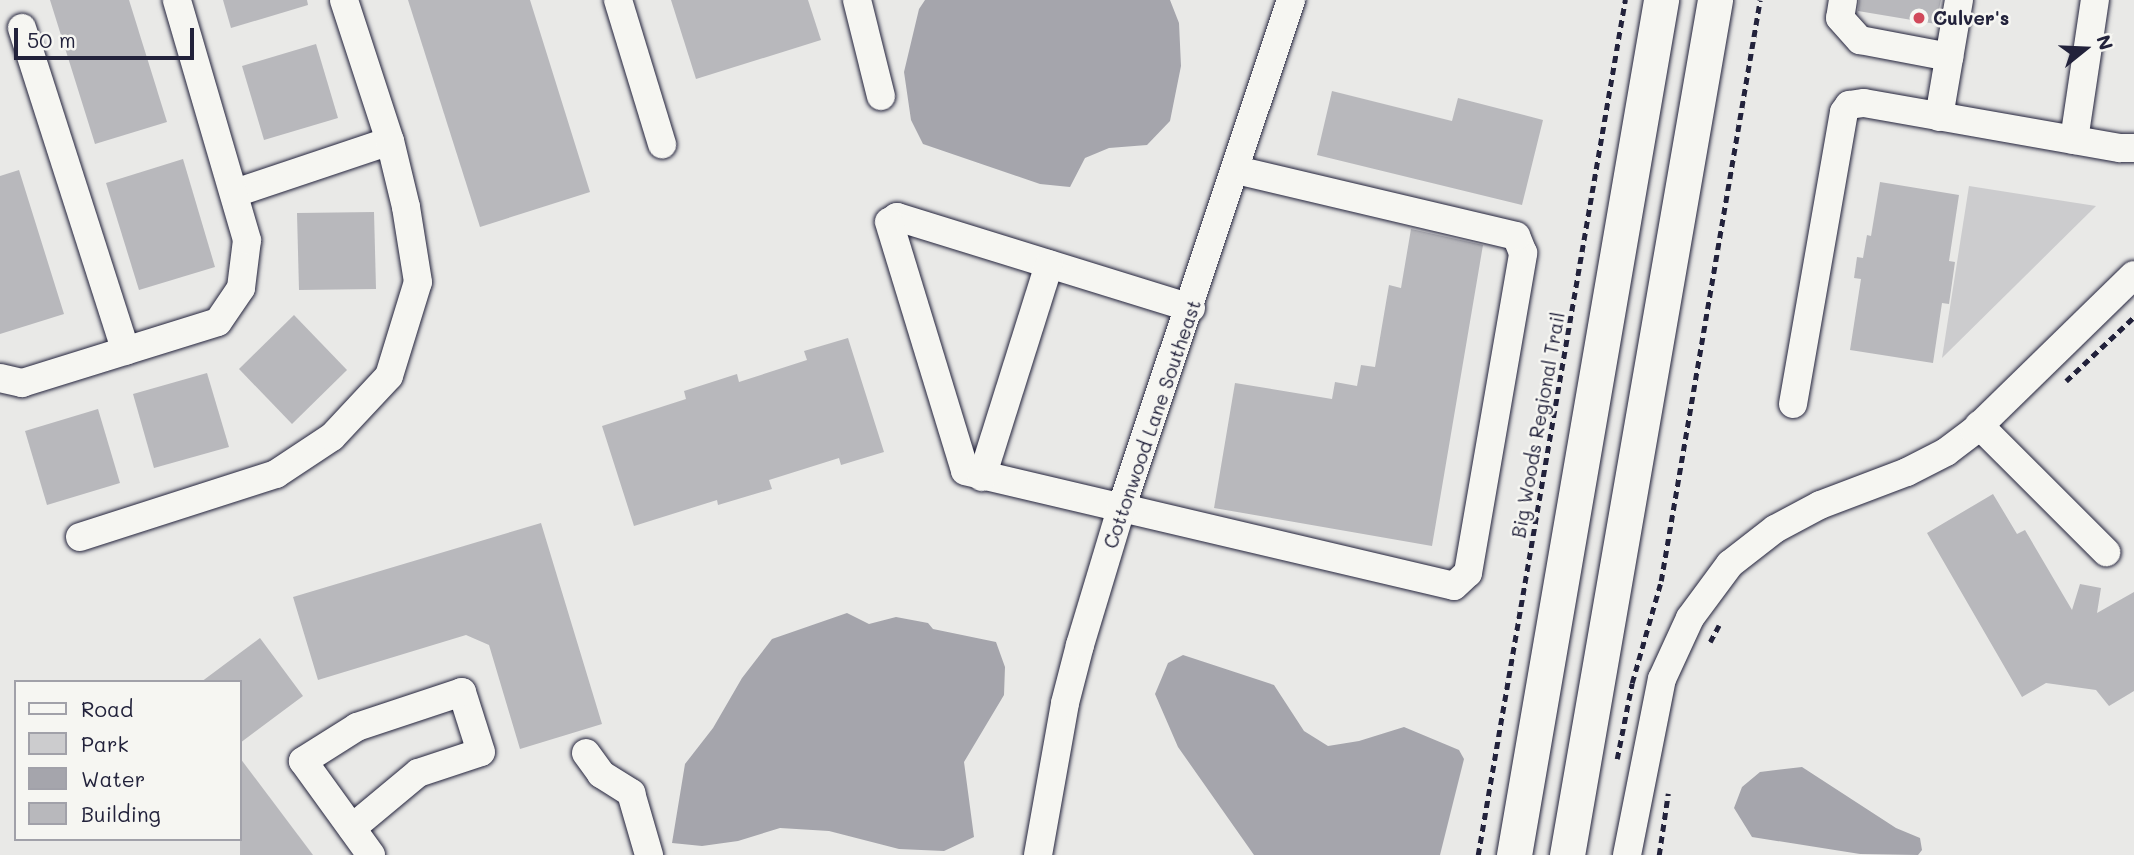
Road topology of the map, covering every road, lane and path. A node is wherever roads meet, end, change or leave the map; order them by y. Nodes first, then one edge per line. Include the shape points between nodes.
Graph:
1 (177, 0) edge
2 (344, 0) edge
3 (618, 0) edge
4 (857, 0) edge
5 (1291, 0) edge
6 (1625, 0) edge
7 (1661, 0) edge
8 (1715, 0) edge
9 (1759, 0) edge
10 (1843, 0) edge
11 (1959, 0) edge
12 (2095, 0) edge
13 (22, 28) dead end
14 (1949, 57) junction
15 (881, 96) dead end
16 (1939, 117) junction
17 (390, 141) junction
18 (2074, 141) junction
19 (662, 144) dead end
20 (2134, 148) edge
21 (1236, 170) junction
22 (234, 193) junction
23 (1049, 264) junction
24 (2134, 275) edge
25 (1191, 308) junction
26 (2134, 317) edge
27 (127, 351) junction
28 (0, 378) edge
29 (2058, 388) dead end
30 (1793, 404) dead end
31 (1979, 425) junction
32 (982, 477) junction
33 (1121, 509) junction
34 (80, 537) dead end
35 (2106, 552) dead end
36 (1722, 621) dead end
37 (1709, 644) dead end
38 (586, 753) dead end
39 (1616, 766) dead end
40 (1669, 787) dead end
41 (352, 828) junction
42 (371, 855) edge
43 (649, 855) edge
44 (1038, 855) edge
45 (1478, 855) edge
46 (1514, 855) edge
47 (1567, 855) edge
48 (1628, 855) edge
49 (1659, 855) edge

1 - 22 street
2 - 17 street
3 - 19 street
4 - 15 street
5 - 21 street, Cottonwood Lane Southeast
6 - 45 path, Big Woods Regional Trail
7 - 46 main road
8 - 47 main road
9 - 39 path via 1661,581 1632,682
10 - 14 street via 1840,18 1860,40
11 - 14 street
12 - 18 street
13 - 27 street
14 - 16 street
16 - 18 street
16 - 30 street via 1855,102 1844,112
17 - 22 street
17 - 34 street via 418,282 389,376 332,437 276,474
18 - 20 street
21 - 25 street, Cottonwood Lane Southeast
21 - 33 street via 1516,236 1523,253 1468,572 1454,586
22 - 27 street via 246,252 241,288 218,323
23 - 25 street
23 - 32 street
23 - 32 street via 897,217 889,222 965,471
24 - 31 street
25 - 33 street, Cottonwood Lane Southeast
26 - 29 path
27 - 28 street via 22,383
31 - 35 street
31 - 48 street via 1946,452 1907,472 1820,505 1775,529 1730,564 1689,618 1662,679
32 - 33 street
33 - 44 street, Cottonwood Lane Southeast via 1065,703
36 - 37 path
38 - 43 street via 601,774 631,793
40 - 49 path
41 - 41 street via 418,773 481,752 462,692 357,727 303,761
41 - 42 street

